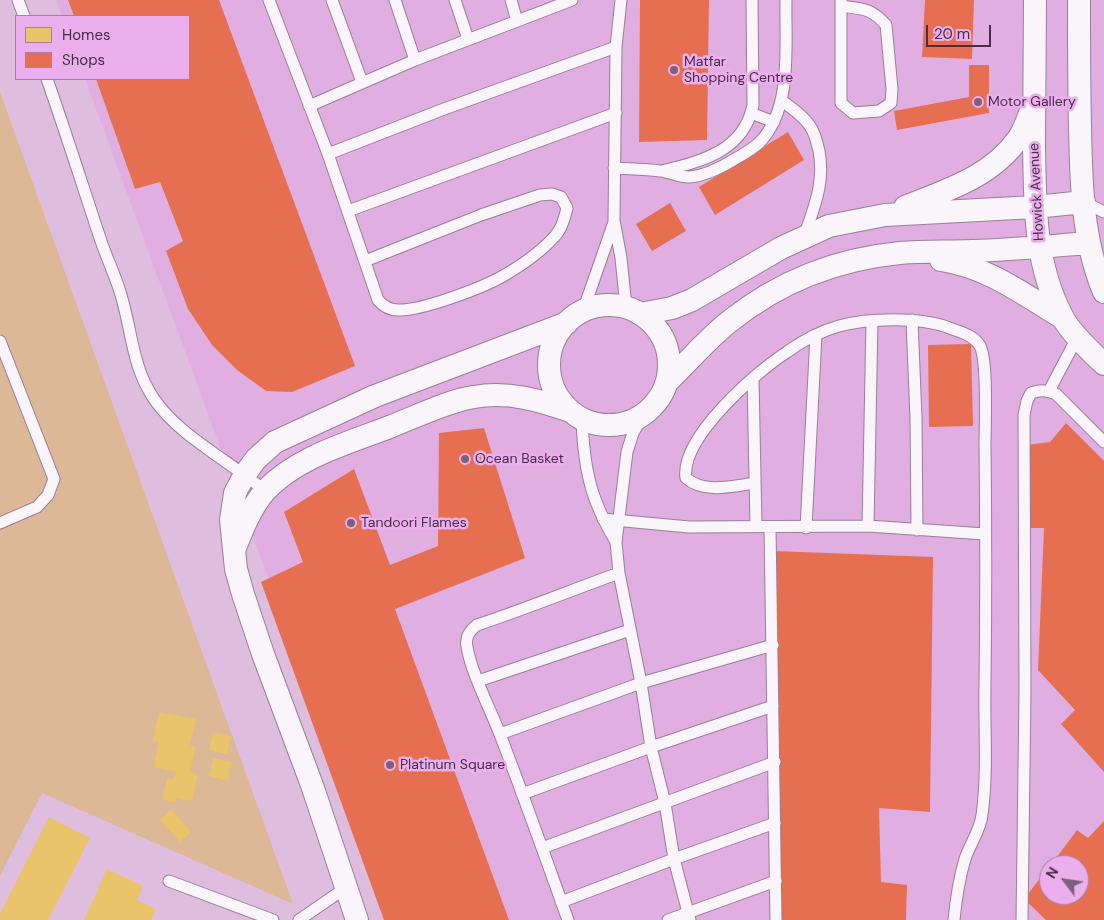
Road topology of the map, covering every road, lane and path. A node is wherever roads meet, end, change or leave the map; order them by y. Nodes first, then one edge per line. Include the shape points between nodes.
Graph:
1 (18, 0) edge
2 (269, 0) edge
3 (332, 0) edge
4 (394, 0) edge
5 (455, 0) edge
6 (511, 0) edge
7 (570, 0) edge
8 (621, 0) edge
9 (752, 0) edge
10 (786, 0) edge
11 (1035, 0) edge
12 (1079, 0) edge
13 (841, 3) edge
14 (24, 15) edge
15 (517, 20) junction
16 (468, 39) junction
17 (616, 46) junction
18 (415, 60) junction
19 (47, 80) edge
20 (362, 82) junction
21 (781, 100) junction
22 (1034, 105) junction
23 (309, 106) junction
24 (616, 113) junction
25 (752, 113) junction
26 (774, 122) junction
27 (328, 154) junction
28 (614, 168) junction
29 (662, 171) junction
30 (1084, 202) junction
31 (1035, 207) junction
32 (348, 211) junction
33 (1104, 212) edge
34 (885, 215) junction
35 (614, 220) junction
36 (804, 237) junction
37 (1089, 243) junction
38 (1040, 247) junction
39 (901, 253) junction
40 (365, 260) junction
41 (1104, 292) edge
42 (633, 310) junction
43 (575, 317) junction
44 (1063, 318) junction
45 (912, 320) junction
46 (872, 322) junction
47 (816, 335) junction
48 (1078, 336) junction
49 (0, 341) edge
50 (1104, 364) edge
51 (754, 378) junction
52 (667, 382) junction
53 (1049, 391) junction
54 (644, 414) junction
55 (576, 416) junction
56 (1104, 442) edge
57 (245, 474) junction
58 (755, 483) junction
59 (265, 492) junction
60 (603, 519) junction
61 (620, 520) junction
62 (0, 522) edge
63 (756, 526) junction
64 (868, 526) junction
65 (770, 527) junction
66 (806, 528) junction
67 (917, 530) junction
68 (985, 534) junction
69 (616, 542) junction
70 (234, 548) junction
71 (620, 573) junction
72 (630, 630) junction
73 (773, 645) junction
74 (478, 681) junction
75 (640, 683) junction
76 (774, 706) junction
77 (500, 734) junction
78 (651, 747) junction
79 (775, 762) junction
80 (522, 794) junction
81 (665, 803) junction
82 (775, 823) junction
83 (542, 848) junction
84 (674, 859) junction
85 (169, 881) dead end
86 (776, 881) junction
87 (347, 887) junction
88 (561, 902) junction
89 (688, 916) edge
90 (273, 920) edge
91 (299, 920) edge
92 (357, 920) edge
93 (568, 920) edge
94 (668, 920) edge
95 (776, 920) edge
96 (954, 920) edge
97 (1022, 920) edge

1 - 14 lane
2 - 23 lane
3 - 20 lane
4 - 18 lane
5 - 16 lane
6 - 15 lane
7 - 15 lane
8 - 17 lane
9 - 25 lane
10 - 21 lane via 785,82
11 - 22 street, Howick Avenue
12 - 30 street via 1081,184
13 - 13 lane via 866,9 886,24 891,103 878,111 852,113 841,103
15 - 16 lane
16 - 18 lane
17 - 24 lane
17 - 27 lane
18 - 20 lane
19 - 57 lane via 122,296 138,369 167,416
20 - 23 lane
21 - 26 lane
21 - 36 lane via 809,125 816,138 822,166 820,185
22 - 31 street, Howick Avenue
22 - 34 street via 1019,137 987,171
23 - 27 lane
24 - 28 lane
24 - 32 lane
25 - 26 lane
25 - 29 lane via 736,140 718,153
26 - 29 lane via 761,142 724,166 692,177 679,177
27 - 32 lane
28 - 29 lane
28 - 35 lane
30 - 31 street
30 - 33 lane
30 - 37 street
31 - 34 street
31 - 38 street, Howick Avenue
32 - 40 lane
34 - 36 street via 830,226
35 - 42 lane
35 - 43 lane
36 - 42 street via 692,300 672,308
37 - 38 street
37 - 41 street
38 - 39 street
38 - 44 street, Howick Avenue via 1048,287
39 - 44 street via 946,260 983,271
39 - 52 street via 842,263 812,272 786,285 730,321
40 - 40 lane via 540,195 561,197 567,208 557,234 527,261 481,287 417,307 397,310 382,305
42 - 43 street via 604,305
42 - 52 street via 656,326 666,343
43 - 55 street via 555,339 550,358 551,378 558,396
43 - 57 street via 376,396 275,442
44 - 48 street, Howick Avenue
45 - 46 lane
45 - 67 lane
45 - 68 lane via 940,325 973,337 983,355
46 - 47 lane via 840,326
46 - 64 lane
47 - 51 lane via 786,352
47 - 66 lane
48 - 50 street, Howick Avenue
48 - 53 lane
49 - 62 lane via 54,479 48,496 37,507
51 - 58 lane
51 - 58 lane via 723,406 701,435 690,454 685,472 690,482 706,487
52 - 54 street via 658,400
53 - 56 lane via 1056,394
53 - 97 lane via 1031,393 1024,415
54 - 55 street via 627,423 607,426
54 - 61 lane via 627,452
55 - 59 street via 524,397 474,397 320,455 286,473
55 - 60 lane via 589,479
57 - 59 lane
57 - 70 street via 235,493 231,520
58 - 63 lane
59 - 70 street via 250,512
60 - 61 lane
60 - 69 lane
61 - 63 lane via 689,527
61 - 69 lane
63 - 65 lane
64 - 66 lane
64 - 67 lane
65 - 66 lane
65 - 73 lane
67 - 68 lane
68 - 96 lane via 984,801 981,823 961,874
69 - 71 lane
70 - 87 street via 236,569 262,654 314,788
71 - 72 lane
71 - 74 lane via 470,629 466,637 467,648
72 - 74 lane
72 - 75 lane
73 - 75 lane
73 - 76 lane
74 - 77 lane
75 - 77 lane
75 - 78 lane
76 - 78 lane
76 - 79 lane
77 - 80 lane
78 - 80 lane
78 - 81 lane
79 - 81 lane
79 - 82 lane
80 - 83 lane
81 - 83 lane
81 - 84 lane
82 - 84 lane
82 - 86 lane
83 - 88 lane
84 - 88 lane
84 - 89 lane
85 - 90 lane
86 - 89 lane
86 - 95 lane
87 - 91 lane
87 - 92 street
88 - 93 lane
89 - 94 lane

